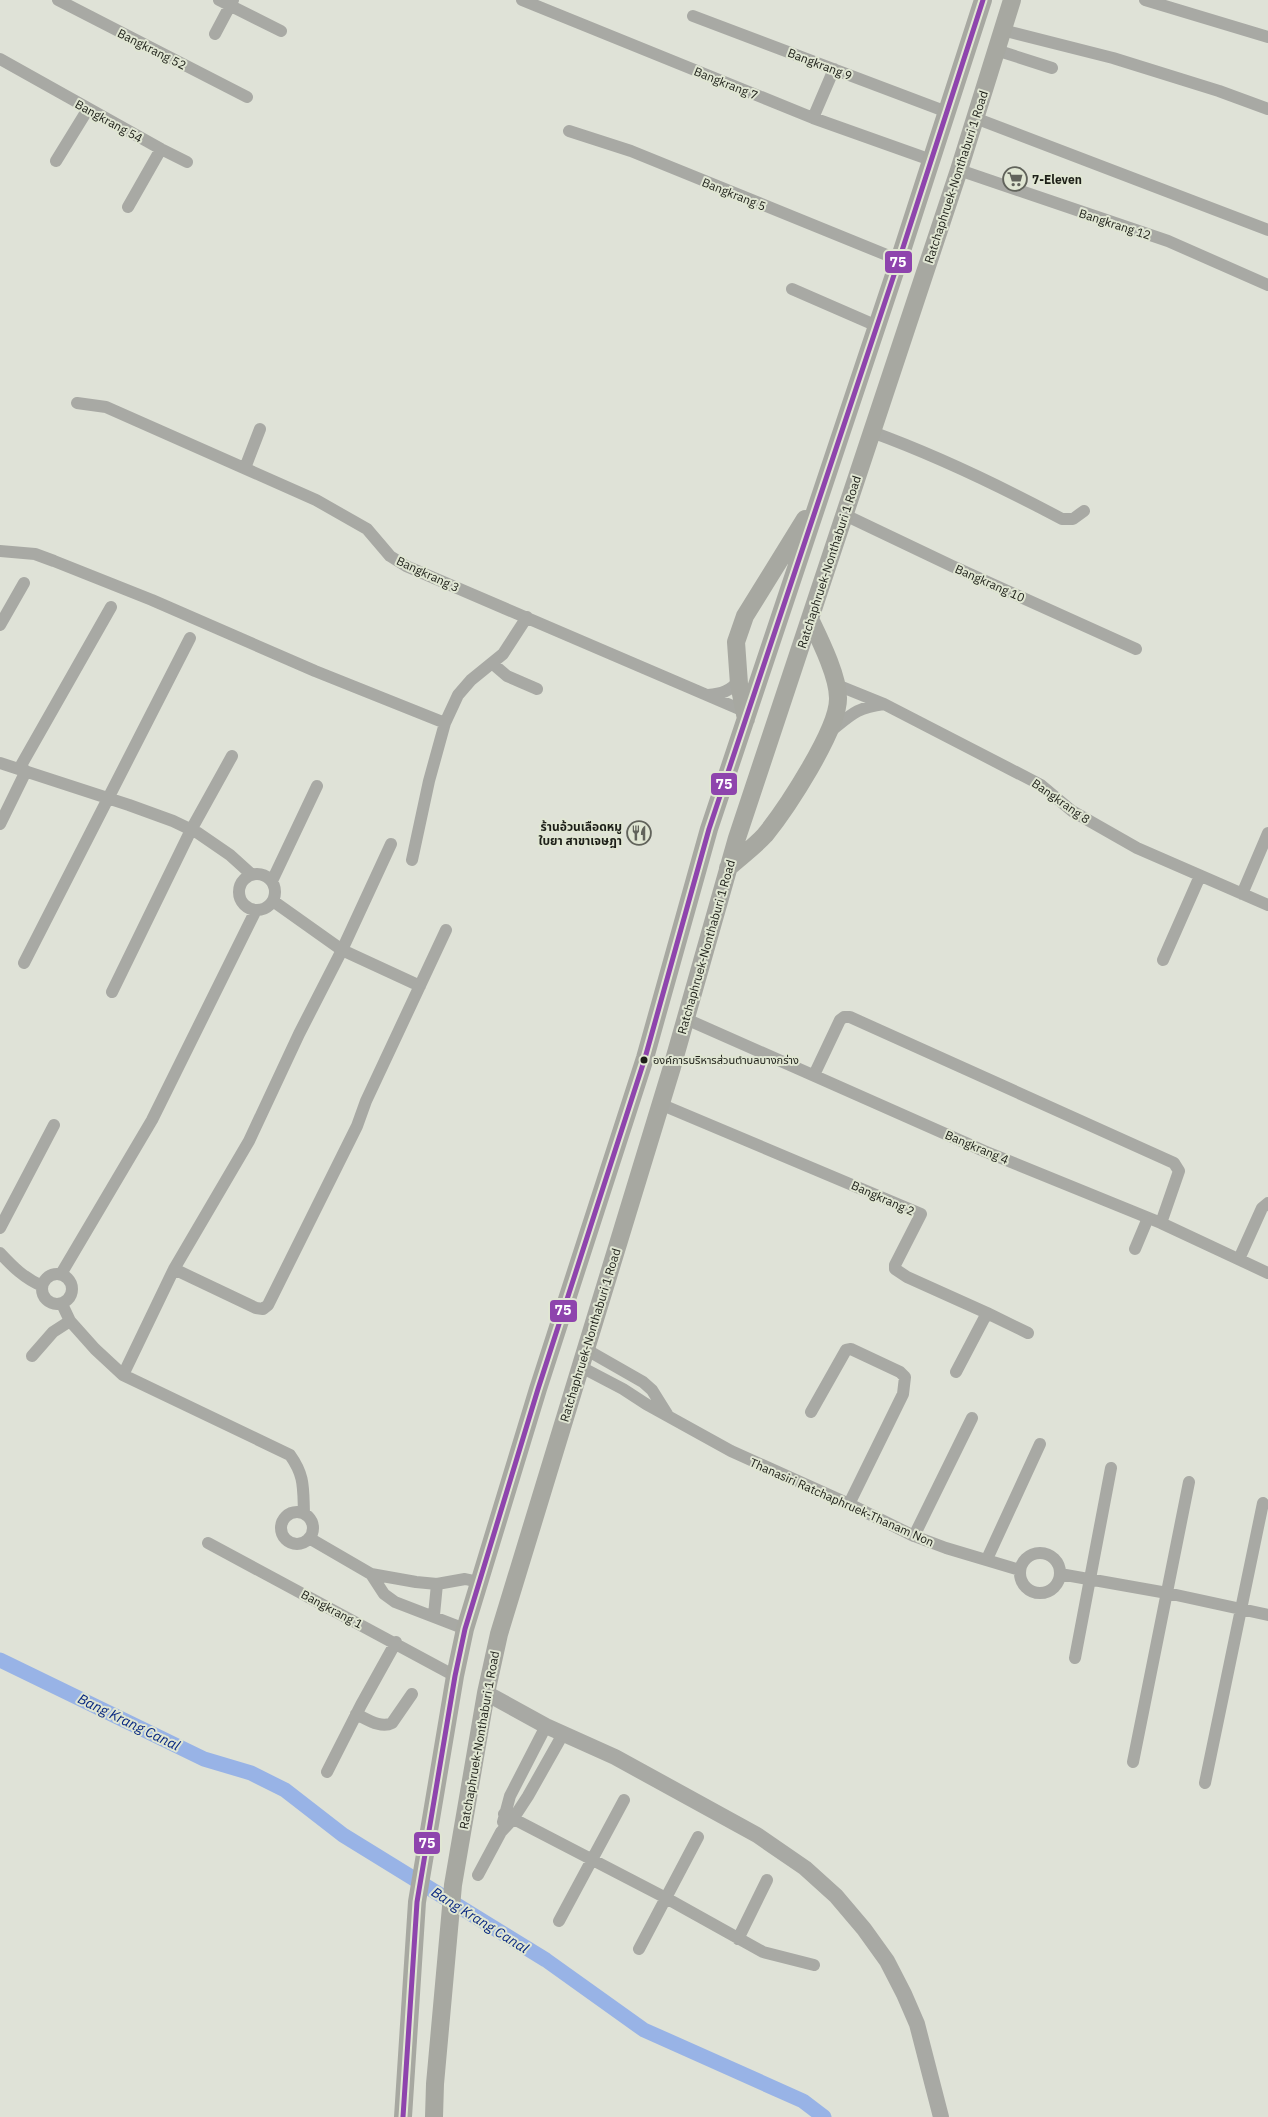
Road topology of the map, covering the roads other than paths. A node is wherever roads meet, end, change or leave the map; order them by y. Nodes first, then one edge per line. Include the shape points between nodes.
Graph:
1 (58, 0) edge
2 (522, 0) edge
3 (983, 0) edge
4 (1012, 0) edge
5 (1145, 0) edge
6 (227, 2) edge
7 (693, 16) dead end
8 (1002, 30) junction
9 (280, 31) dead end
10 (214, 34) dead end
11 (1268, 37) edge
12 (996, 50) junction
13 (0, 59) edge
14 (1052, 68) dead end
15 (834, 69) junction
16 (247, 97) dead end
17 (88, 109) junction
18 (1268, 109) edge
19 (947, 112) junction
20 (813, 118) junction
21 (975, 118) junction
22 (569, 131) dead end
23 (161, 149) junction
24 (932, 160) junction
25 (56, 161) dead end
26 (187, 162) dead end
27 (959, 170) junction
28 (128, 207) dead end
29 (1268, 230) edge
30 (899, 260) junction
31 (1268, 285) edge
32 (792, 290) dead end
33 (877, 326) junction
34 (77, 403) dead end
35 (260, 429) dead end
36 (872, 432) junction
37 (245, 468) junction
38 (823, 487) junction
39 (1084, 510) dead end
40 (845, 515) junction
41 (0, 551) edge
42 (24, 583) dead end
43 (110, 606) dead end
44 (527, 617) junction
45 (810, 619) junction
46 (0, 625) edge
47 (190, 638) dead end
48 (1136, 649) dead end
49 (493, 664) junction
50 (739, 680) junction
51 (837, 685) junction
52 (537, 689) dead end
53 (708, 695) junction
54 (884, 704) junction
55 (745, 715) junction
56 (445, 722) junction
57 (831, 731) junction
58 (232, 756) dead end
59 (0, 763) edge
60 (23, 770) junction
61 (317, 786) dead end
62 (110, 798) junction
63 (0, 824) edge
64 (191, 830) junction
65 (1268, 833) edge
66 (391, 844) dead end
67 (412, 860) dead end
68 (728, 868) junction
69 (251, 874) junction
70 (1200, 876) junction
71 (272, 881) junction
72 (1242, 894) junction
73 (273, 901) junction
74 (1268, 905) edge
75 (256, 910) junction
76 (446, 930) dead end
77 (342, 950) junction
78 (1162, 960) dead end
79 (24, 962) dead end
80 (420, 986) junction
81 (112, 992) dead end
82 (686, 1019) junction
83 (814, 1075) junction
84 (660, 1104) junction
85 (54, 1124) dead end
86 (1268, 1203) edge
87 (1148, 1218) junction
88 (1161, 1223) junction
89 (0, 1228) edge
90 (1135, 1250) dead end
91 (0, 1253) edge
92 (1239, 1259) junction
93 (174, 1269) junction
94 (1268, 1272) edge
95 (60, 1274) junction
96 (42, 1286) junction
97 (62, 1304) junction
98 (987, 1312) junction
99 (70, 1321) junction
100 (1028, 1333) dead end
101 (586, 1350) junction
102 (32, 1356) dead end
103 (581, 1368) junction
104 (956, 1372) dead end
105 (123, 1375) junction
106 (811, 1412) dead end
107 (670, 1418) junction
108 (972, 1418) dead end
109 (1040, 1444) dead end
110 (1111, 1468) dead end
111 (1189, 1482) dead end
112 (1262, 1503) dead end
113 (849, 1504) junction
114 (304, 1513) junction
115 (914, 1536) junction
116 (309, 1538) junction
117 (208, 1543) dead end
118 (987, 1559) junction
119 (1020, 1570) junction
120 (371, 1574) junction
121 (1060, 1574) junction
122 (1089, 1579) junction
123 (479, 1582) junction
124 (437, 1584) junction
125 (1167, 1594) junction
126 (1240, 1609) junction
127 (1268, 1615) edge
128 (434, 1616) junction
129 (466, 1629) junction
130 (396, 1642) junction
131 (1074, 1658) dead end
132 (455, 1676) junction
133 (486, 1693) junction
134 (412, 1694) dead end
135 (356, 1714) junction
136 (546, 1726) junction
137 (563, 1734) junction
138 (1133, 1762) dead end
139 (327, 1772) dead end
140 (1205, 1783) dead end
141 (624, 1800) dead end
142 (508, 1816) junction
143 (698, 1836) dead end
144 (592, 1861) junction
145 (478, 1874) dead end
146 (767, 1880) dead end
147 (666, 1898) junction
148 (559, 1922) dead end
149 (738, 1939) junction
150 (639, 1949) dead end
151 (814, 1965) dead end
152 (403, 2117) edge
153 (434, 2117) edge
154 (941, 2117) edge

1 - 16 street, Bangkrang 52
2 - 20 street, Bangkrang 7
3 - 19 main road
4 - 8 main road, Ratchaphruek-Nonthaburi 1 Road
5 - 11 street
6 - 9 street
6 - 10 street
7 - 15 street, Bangkrang 9
8 - 12 main road, Ratchaphruek-Nonthaburi 1 Road
8 - 18 street via 1113,58
12 - 14 street
12 - 21 main road, Ratchaphruek-Nonthaburi 1 Road
13 - 17 street, Bangkrang 54
15 - 19 street, Bangkrang 9
15 - 20 street
17 - 23 street, Bangkrang 54
17 - 25 street
19 - 24 main road
20 - 24 street, Bangkrang 7
21 - 27 main road, Ratchaphruek-Nonthaburi 1 Road
21 - 29 street
22 - 30 street, Bangkrang 5 via 631,150
23 - 26 street, Bangkrang 54
23 - 28 street
24 - 30 main road
27 - 31 street, Bangkrang 12 via 1168,241
27 - 36 main road, Ratchaphruek-Nonthaburi 1 Road
30 - 33 main road
32 - 33 street
33 - 38 main road
34 - 37 street, Bangkrang 3 via 106,407
35 - 37 street
36 - 39 street via 923,451 1062,518 1074,519
36 - 40 main road, Ratchaphruek-Nonthaburi 1 Road
37 - 44 street, Bangkrang 3 via 356,521 374,535 390,556 406,566
38 - 50 main road via 745,616 736,642
38 - 55 main road
40 - 45 main road, Ratchaphruek-Nonthaburi 1 Road
40 - 48 street, Bangkrang 10
41 - 56 street via 48,558
42 - 46 street
43 - 60 street
44 - 49 street via 511,644
44 - 53 street, Bangkrang 3
45 - 51 main road
45 - 68 main road, Ratchaphruek-Nonthaburi 1 Road
47 - 62 street
49 - 52 street via 507,676
49 - 56 street via 471,680 458,695
50 - 53 street via 721,694
50 - 55 main road
51 - 54 street, Bangkrang 8
51 - 57 main road via 838,700
53 - 55 street, Bangkrang 3
54 - 57 street via 864,707
54 - 70 street, Bangkrang 8 via 1041,785 1072,812 1108,833
55 - 123 main road via 709,829 645,1058
56 - 67 street
57 - 68 main road via 764,835
58 - 64 street
59 - 60 street
60 - 62 street
60 - 63 street
61 - 71 street
62 - 64 street
62 - 79 street
64 - 69 street via 230,855
64 - 81 street
65 - 72 street
66 - 77 street
68 - 82 main road, Ratchaphruek-Nonthaburi 1 Road
69 - 71 street via 259,873
69 - 75 street via 239,886 239,894 248,908
70 - 72 street, Bangkrang 8
70 - 78 street
71 - 73 street via 275,887
72 - 74 street, Bangkrang 8
73 - 75 street
73 - 77 street
75 - 95 street via 152,1120
76 - 80 street
77 - 80 street
77 - 93 street via 248,1141
80 - 93 street via 357,1126 268,1305 256,1308
82 - 83 street, Bangkrang 4
82 - 84 main road, Ratchaphruek-Nonthaburi 1 Road
83 - 87 street, Bangkrang 4 via 984,1151
83 - 88 street via 840,1020 850,1017 1174,1163 1179,1171
84 - 98 street, Bangkrang 2 via 921,1214 895,1269
84 - 101 main road, Ratchaphruek-Nonthaburi 1 Road
85 - 89 street
86 - 92 street via 1262,1208
87 - 88 street, Bangkrang 4
87 - 90 street
88 - 92 street, Bangkrang 4
91 - 96 street via 20,1274
92 - 94 street, Bangkrang 4
93 - 105 street
95 - 96 street via 50,1276
95 - 97 street via 69,1279 73,1289
96 - 97 street via 50,1303
97 - 99 street
98 - 100 street
98 - 104 street
99 - 102 street via 53,1332
99 - 105 street
101 - 103 main road, Ratchaphruek-Nonthaburi 1 Road
101 - 107 street via 643,1382
103 - 107 street, Thanasiri Ratchaphruek-Thanam Non via 624,1389
103 - 133 main road, Ratchaphruek-Nonthaburi 1 Road via 506,1610
105 - 114 street via 290,1454 302,1479
106 - 113 street via 846,1350 851,1349 905,1377 903,1394
107 - 113 street, Thanasiri Ratchaphruek-Thanam Non via 731,1451
108 - 115 street
109 - 118 street
110 - 122 street
111 - 125 street
112 - 126 street
113 - 115 street, Thanasiri Ratchaphruek-Thanam Non
114 - 116 street via 312,1524
114 - 116 street via 294,1512 285,1517 281,1531 286,1540 295,1544
115 - 118 street, Thanasiri Ratchaphruek-Thanam Non
116 - 120 street
117 - 130 street, Bangkrang 1
118 - 119 street, Thanasiri Ratchaphruek-Thanam Non
119 - 121 street via 1028,1557 1042,1553 1055,1560
119 - 121 street via 1022,1582 1037,1593 1044,1593 1055,1586
120 - 124 street
120 - 128 street via 384,1594 395,1602
121 - 122 street
122 - 125 street
122 - 131 street
123 - 124 street via 465,1580
123 - 129 main road
124 - 128 street
125 - 126 street
125 - 138 street
126 - 127 street
126 - 140 street
128 - 129 street
129 - 132 main road
130 - 132 street, Bangkrang 1
130 - 135 street
132 - 152 main road via 417,1902
133 - 136 street
133 - 153 main road, Ratchaphruek-Nonthaburi 1 Road via 448,1924
134 - 135 street via 388,1725
135 - 139 street
136 - 137 street
136 - 142 street via 510,1796
137 - 142 street
137 - 154 street via 615,1757 757,1835 805,1868 836,1896 887,1961 904,1994 917,2024
141 - 144 street
142 - 144 street
142 - 145 street
143 - 147 street
144 - 147 street
144 - 148 street
146 - 149 street
147 - 149 street
147 - 150 street
149 - 151 street via 763,1952

